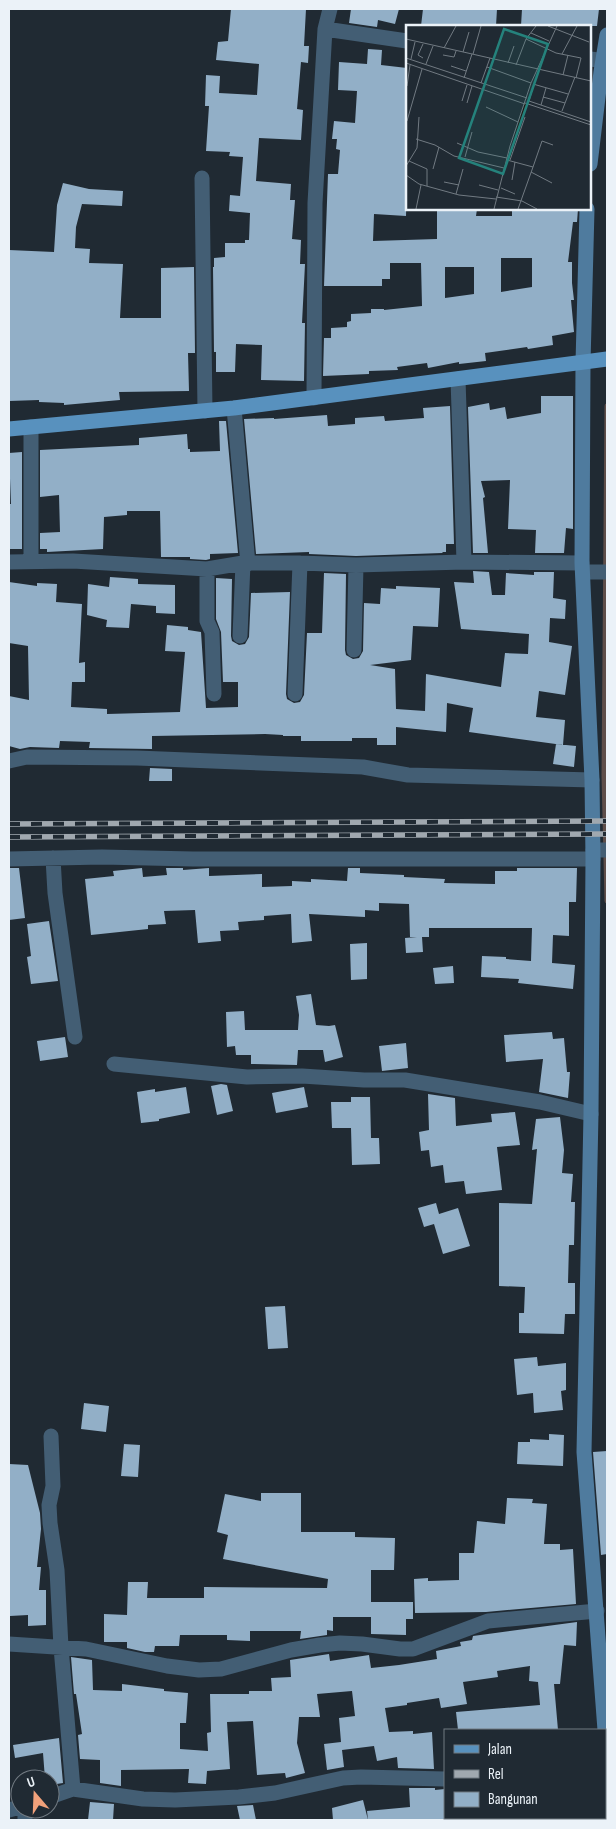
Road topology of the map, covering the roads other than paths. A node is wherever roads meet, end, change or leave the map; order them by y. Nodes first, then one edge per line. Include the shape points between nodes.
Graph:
1 (330, 9) edge
2 (324, 29) junction
3 (607, 35) edge
4 (406, 41) edge
5 (600, 60) edge
6 (591, 154) edge
7 (202, 178) dead end
8 (587, 210) edge
9 (604, 360) edge
10 (583, 363) junction
11 (458, 379) junction
12 (314, 398) junction
13 (234, 408) junction
14 (205, 411) junction
15 (31, 428) junction
16 (9, 429) edge
17 (9, 562) edge
18 (31, 562) junction
19 (464, 562) junction
20 (300, 563) junction
21 (245, 564) junction
22 (356, 565) junction
23 (583, 568) junction
24 (207, 569) junction
25 (603, 572) edge
26 (240, 636) dead end
27 (354, 650) dead end
28 (214, 694) dead end
29 (295, 694) dead end
30 (9, 761) edge
31 (592, 780) junction
32 (599, 852) edge
33 (53, 858) junction
34 (9, 859) edge
35 (75, 1037) dead end
36 (114, 1064) dead end
37 (591, 1114) junction
38 (52, 1436) dead end
39 (597, 1611) junction
40 (603, 1638) edge
41 (9, 1644) edge
42 (61, 1647) junction
43 (605, 1729) edge
44 (606, 1760) edge
45 (607, 1774) edge
46 (444, 1779) edge
47 (73, 1789) junction
48 (60, 1794) edge

1 - 2 street
2 - 4 street
2 - 12 street via 315,203
3 - 5 main road
5 - 6 main road
7 - 14 street
8 - 10 main road
9 - 10 main road
10 - 11 main road
10 - 23 main road
11 - 12 main road
11 - 19 street
12 - 13 main road
13 - 14 main road
13 - 21 street
14 - 15 main road
15 - 16 main road
15 - 18 street
17 - 18 street
18 - 24 street via 73,561
19 - 22 street
19 - 23 street
20 - 21 street
20 - 22 street
20 - 29 street
21 - 24 street
21 - 26 street
22 - 27 street
23 - 25 street
23 - 31 main road
24 - 28 street via 207,621 212,632
30 - 31 street via 27,757 137,758 363,767 408,775
31 - 32 main road
32 - 33 street via 193,860
32 - 37 main road
33 - 34 street
33 - 35 street
36 - 37 street via 247,1077 404,1080 540,1102
37 - 39 main road via 584,1452
38 - 42 street via 53,1486 49,1514 57,1570
39 - 40 main road
39 - 42 street via 488,1621 413,1649 320,1645 221,1669 167,1666
40 - 43 main road
41 - 42 street
42 - 47 street
44 - 45 main road
46 - 47 street via 343,1778 255,1796 175,1800
47 - 48 street

